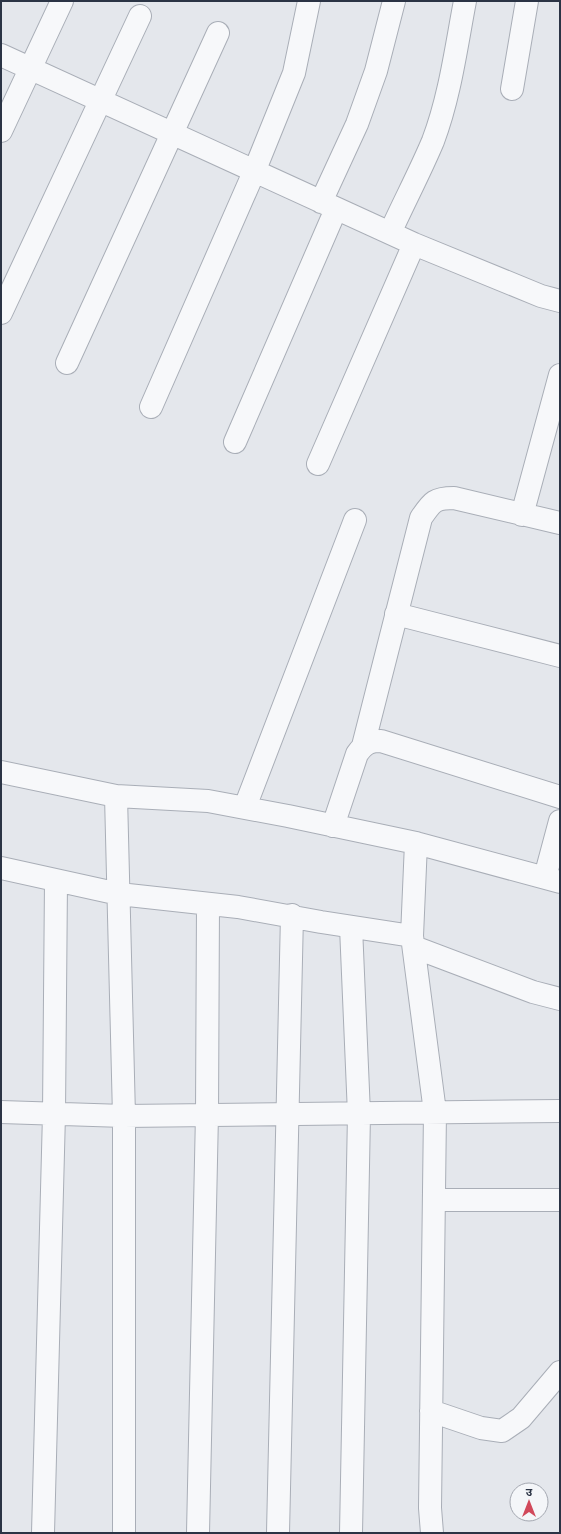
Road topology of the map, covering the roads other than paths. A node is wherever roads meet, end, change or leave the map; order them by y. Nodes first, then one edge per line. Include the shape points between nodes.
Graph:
1 (62, 1) edge
2 (309, 1) edge
3 (394, 1) edge
4 (465, 1) edge
5 (527, 1) edge
6 (140, 16) dead end
7 (218, 33) dead end
8 (1, 55) edge
9 (30, 69) junction
10 (512, 89) dead end
11 (100, 101) junction
12 (1, 131) edge
13 (172, 134) junction
14 (254, 172) junction
15 (329, 205) junction
16 (390, 233) junction
17 (414, 244) junction
18 (560, 301) edge
19 (1, 313) edge
20 (68, 363) dead end
21 (560, 375) edge
22 (151, 407) dead end
23 (235, 442) dead end
24 (318, 464) dead end
25 (522, 515) junction
26 (355, 520) dead end
27 (560, 523) edge
28 (396, 614) junction
29 (560, 656) edge
30 (363, 746) junction
31 (1, 772) edge
32 (116, 796) junction
33 (560, 797) edge
34 (245, 808) junction
35 (560, 821) edge
36 (333, 826) junction
37 (416, 843) junction
38 (1, 868) edge
39 (553, 879) edge
40 (56, 881) junction
41 (119, 894) junction
42 (208, 904) junction
43 (292, 915) junction
44 (351, 927) junction
45 (413, 942) junction
46 (560, 999) edge
47 (560, 1111) edge
48 (1, 1112) edge
49 (435, 1112) junction
50 (54, 1114) junction
51 (207, 1114) junction
52 (288, 1114) junction
53 (359, 1114) junction
54 (124, 1116) junction
55 (434, 1200) junction
56 (560, 1200) edge
57 (560, 1372) edge
58 (431, 1412) junction
59 (43, 1533) edge
60 (124, 1533) edge
61 (198, 1533) edge
62 (278, 1533) edge
63 (351, 1533) edge
64 (432, 1533) edge

1 - 9 street
2 - 14 street via 294,73
3 - 15 street via 371,84
4 - 16 street via 450,84 441,116 432,142
5 - 10 street
6 - 11 street
7 - 13 street
8 - 9 street
9 - 11 street
9 - 12 street
11 - 13 street
11 - 19 street
13 - 14 street
13 - 20 street
14 - 15 street
14 - 22 street
15 - 16 street
15 - 23 street
16 - 17 street
17 - 18 street via 541,296
17 - 24 street
21 - 25 street
25 - 27 street
25 - 28 street via 454,498 439,498 430,505 421,518
26 - 34 street
28 - 29 street
28 - 30 street
30 - 33 street via 371,741 381,741
30 - 36 street via 356,754
31 - 32 street
32 - 34 street via 208,801
32 - 41 street
34 - 36 street
35 - 39 street
36 - 37 street
37 - 39 street
37 - 45 street
38 - 40 street
40 - 41 street
40 - 50 street
41 - 42 street
41 - 54 street
42 - 43 street
42 - 51 street
43 - 44 street
43 - 52 street
44 - 45 street
44 - 53 street
45 - 46 street via 533,992
45 - 49 street
47 - 49 street
48 - 50 street
49 - 53 street
49 - 55 street
50 - 54 street
50 - 59 street
51 - 52 street
51 - 54 street
51 - 61 street
52 - 53 street
52 - 62 street
53 - 63 street
54 - 60 street
55 - 56 street
55 - 58 street
57 - 58 street via 521,1418 502,1431 481,1428
58 - 64 street

